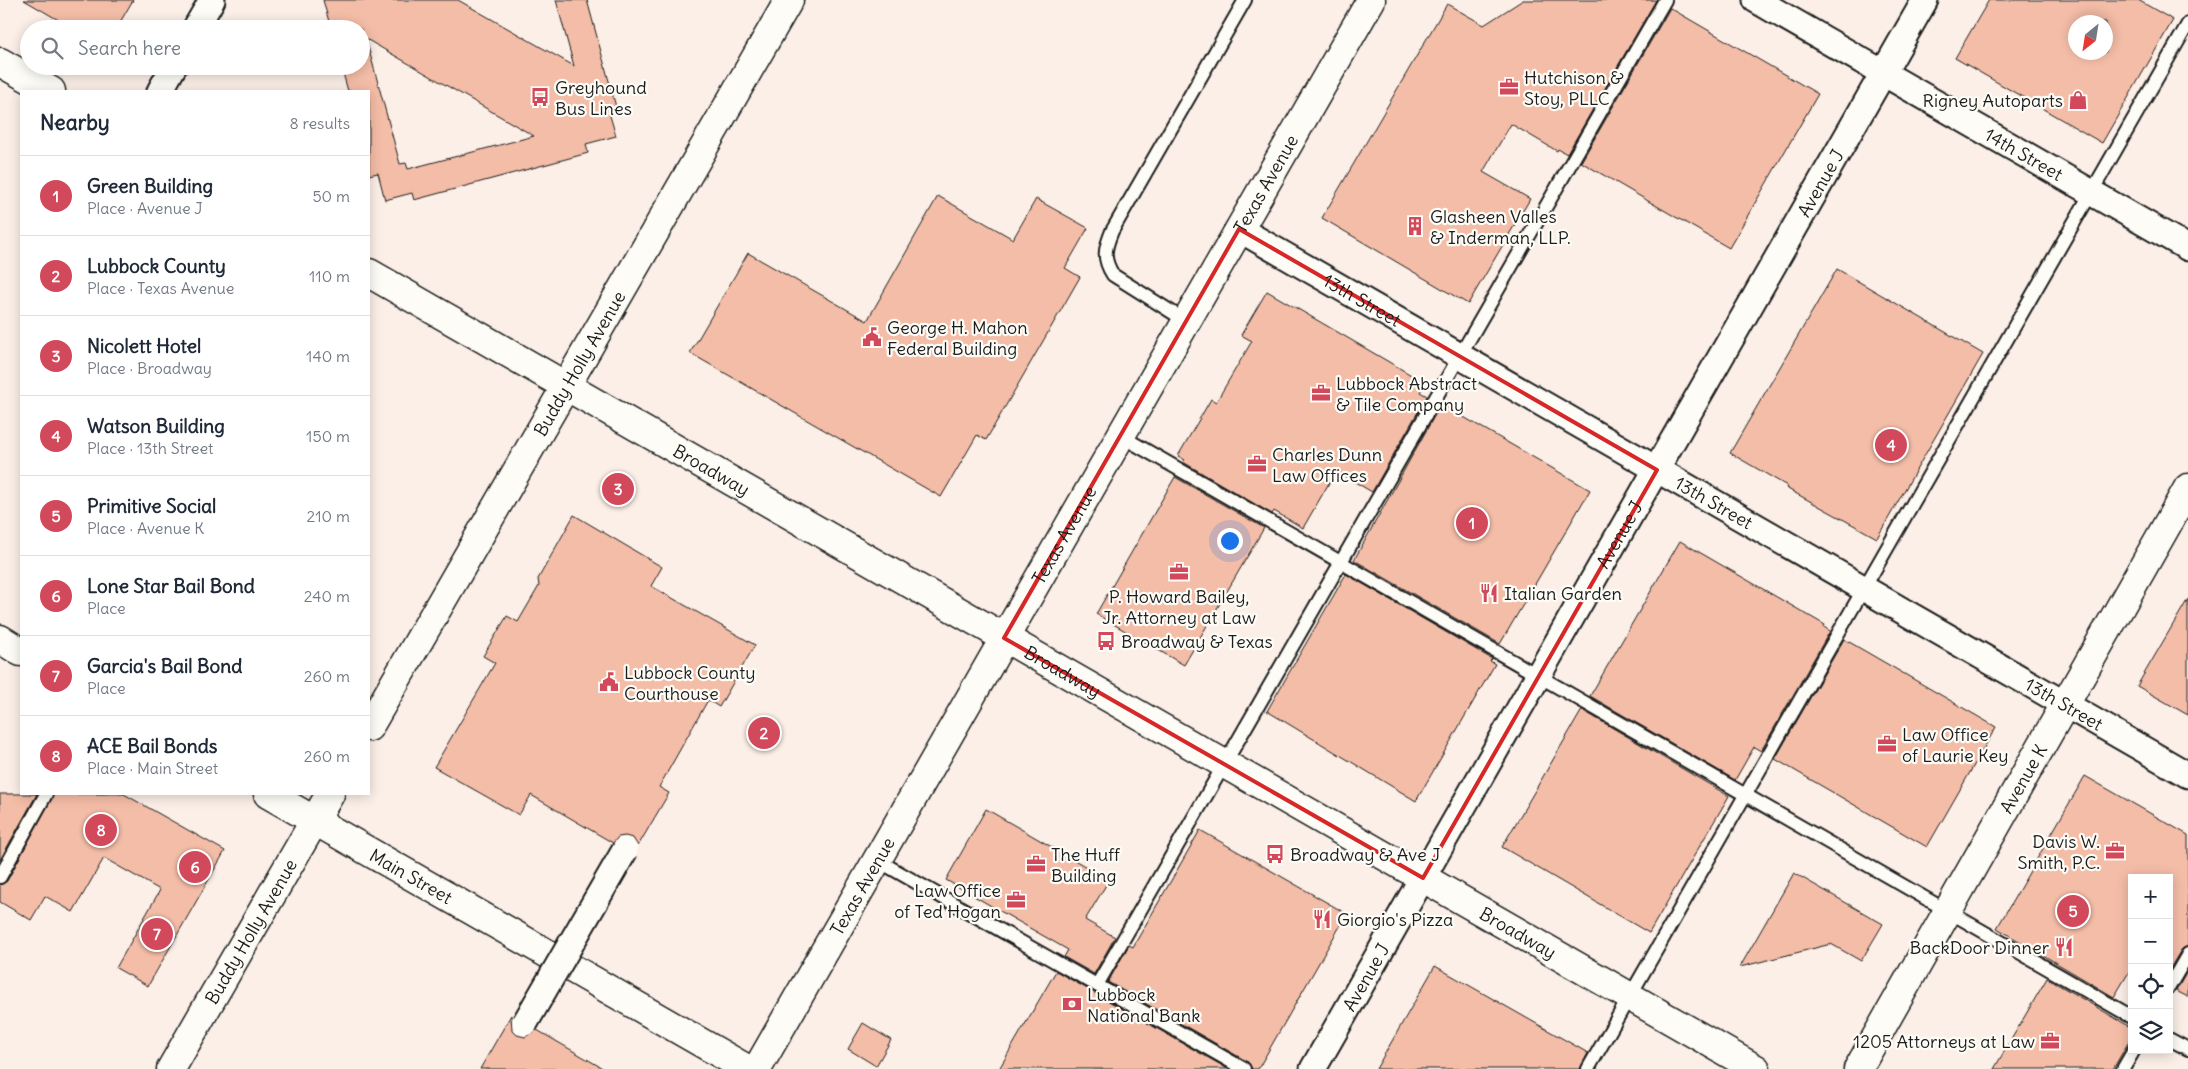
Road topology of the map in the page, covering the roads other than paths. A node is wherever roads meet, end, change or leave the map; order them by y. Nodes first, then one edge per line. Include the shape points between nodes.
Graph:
1 (212, 0) edge
2 (789, 0) edge
3 (1245, 0) edge
4 (1371, 0) edge
5 (1665, 0) edge
6 (1756, 0) edge
7 (1925, 0) edge
8 (200, 20) edge
9 (2188, 24) edge
10 (0, 62) edge
11 (20, 73) edge
12 (1884, 73) junction
13 (23, 75) edge
14 (169, 75) edge
15 (49, 90) edge
16 (161, 90) edge
17 (2093, 193) junction
18 (1239, 229) junction
19 (2188, 248) edge
20 (370, 274) edge
21 (1186, 322) junction
22 (1460, 357) junction
23 (566, 386) junction
24 (1120, 436) junction
25 (1657, 470) junction
26 (2188, 488) edge
27 (1340, 562) junction
28 (1863, 588) junction
29 (1004, 638) junction
30 (0, 639) edge
31 (20, 651) edge
32 (1539, 676) junction
33 (2064, 704) junction
34 (370, 724) edge
35 (1224, 764) junction
36 (2188, 775) edge
37 (1746, 794) junction
38 (45, 795) edge
39 (270, 795) edge
40 (329, 795) edge
41 (315, 820) junction
42 (625, 850) dead end
43 (877, 860) junction
44 (0, 877) edge
45 (1423, 878) junction
46 (1948, 911) junction
47 (2188, 954) edge
48 (2173, 980) edge
49 (1097, 985) junction
50 (1630, 997) junction
51 (2128, 1015) edge
52 (525, 1023) dead end
53 (2173, 1040) edge
54 (2188, 1049) edge
55 (2132, 1054) edge
56 (171, 1069) edge
57 (747, 1069) edge
58 (757, 1069) edge
59 (1244, 1069) edge
60 (1313, 1069) edge
61 (1588, 1069) edge
62 (1756, 1069) edge
63 (1858, 1069) edge
64 (2123, 1069) edge

1 - 8 street
2 - 23 main road, Buddy Holly Avenue
3 - 21 lane via 1104,250 1106,264 1113,275
4 - 18 main road, Texas Avenue
5 - 22 lane
6 - 12 street, 14th Street
7 - 12 street, Avenue J
9 - 17 lane
10 - 11 main road
12 - 17 street, 14th Street
12 - 25 street, Avenue J
13 - 15 main road
14 - 16 street
17 - 19 street, 14th Street
17 - 28 lane
18 - 21 main road, Texas Avenue
18 - 22 street, 13th Street
20 - 23 main road, Broadway
21 - 24 main road, Texas Avenue
22 - 25 street, 13th Street
22 - 27 lane
23 - 29 main road, Broadway
23 - 34 main road, Buddy Holly Avenue
24 - 27 lane
24 - 29 main road, Texas Avenue
25 - 28 street, 13th Street
25 - 32 street, Avenue J
26 - 33 main road, Avenue K
27 - 32 lane
27 - 35 lane
28 - 33 street, 13th Street
28 - 37 lane
29 - 35 main road, Broadway
29 - 43 main road, Texas Avenue
30 - 31 main road
32 - 37 lane
32 - 45 street, Avenue J
33 - 36 street, 13th Street
33 - 46 main road, Avenue K
35 - 45 main road, Broadway
35 - 49 lane
37 - 46 lane
37 - 50 lane
38 - 44 lane
39 - 41 main road, Main Street
40 - 41 main road, Buddy Holly Avenue
41 - 56 main road, Buddy Holly Avenue
41 - 57 main road, Main Street
42 - 52 street, bridge
43 - 49 lane
43 - 58 main road, Texas Avenue
45 - 50 main road, Broadway
45 - 60 street, Avenue J
46 - 51 lane
46 - 63 main road, Avenue K
47 - 48 lane
49 - 59 lane
50 - 61 lane
50 - 62 main road, Broadway
53 - 54 lane
55 - 64 lane

